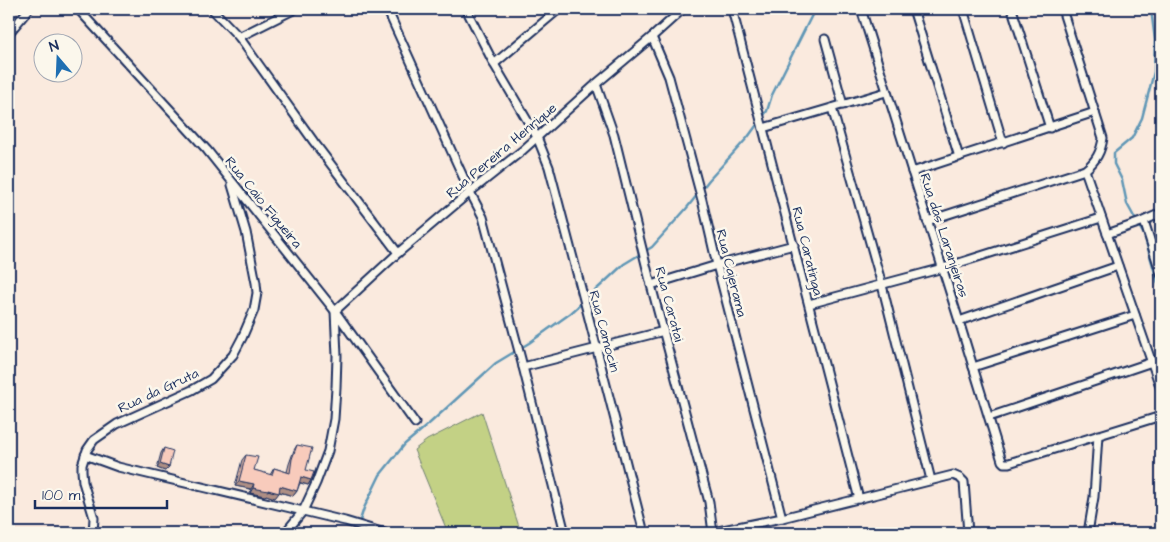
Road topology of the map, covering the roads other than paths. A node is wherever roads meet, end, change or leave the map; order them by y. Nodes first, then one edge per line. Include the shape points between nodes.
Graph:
1 (29, 9) edge
2 (78, 9) edge
3 (212, 9) edge
4 (295, 9) edge
5 (387, 9) edge
6 (466, 9) edge
7 (559, 9) edge
8 (683, 9) edge
9 (732, 9) edge
10 (861, 9) edge
11 (912, 9) edge
12 (963, 9) edge
13 (1012, 9) edge
14 (1062, 9) edge
15 (9, 33) edge
16 (239, 37) junction
17 (652, 37) junction
18 (825, 39) dead end
19 (494, 64) junction
20 (596, 84) junction
21 (886, 92) junction
22 (843, 105) junction
23 (832, 108) junction
24 (1095, 112) junction
25 (763, 127) junction
26 (1050, 128) junction
27 (537, 137) junction
28 (1003, 143) junction
29 (959, 157) junction
30 (1085, 170) junction
31 (912, 172) junction
32 (231, 180) junction
33 (470, 192) junction
34 (1161, 214) edge
35 (1101, 218) junction
36 (927, 221) junction
37 (1142, 222) junction
38 (1107, 234) junction
39 (794, 245) junction
40 (398, 253) junction
41 (717, 265) junction
42 (1118, 266) junction
43 (943, 268) junction
44 (1161, 274) edge
45 (882, 284) junction
46 (651, 285) junction
47 (809, 304) junction
48 (336, 311) junction
49 (1135, 315) junction
50 (959, 321) junction
51 (664, 331) junction
52 (597, 349) junction
53 (1152, 362) junction
54 (523, 367) junction
55 (973, 367) junction
56 (1161, 389) edge
57 (1161, 416) edge
58 (989, 417) junction
59 (415, 424) dead end
60 (1098, 435) junction
61 (85, 455) junction
62 (931, 480) junction
63 (859, 499) junction
64 (303, 511) junction
65 (782, 518) junction
66 (93, 533) edge
67 (285, 533) edge
68 (386, 533) edge
69 (565, 533) edge
70 (644, 533) edge
71 (711, 533) edge
72 (968, 533) edge
73 (1088, 533) edge

1 - 15 street
2 - 32 street, Rua Caio Figueira
3 - 16 street
4 - 16 street
5 - 33 street
6 - 19 street, Rua Camocin
7 - 19 street
8 - 17 street, Rua Pereira Henrique
9 - 25 street, Rua Caratinga
10 - 21 street, Rua das Laranjeiras
11 - 29 street
12 - 28 street
13 - 26 street
14 - 24 street
16 - 40 street
17 - 20 street, Rua Pereira Henrique
17 - 41 street, Rua Cajerama via 669,77
18 - 22 street
19 - 27 street, Rua Camocin
20 - 27 street, Rua Pereira Henrique
20 - 46 street, Rua Caratai via 614,136
21 - 22 street
21 - 31 street, Rua das Laranjeiras
22 - 23 street
23 - 25 street
23 - 45 street
24 - 26 street
24 - 30 street via 1102,148
25 - 39 street, Rua Caratinga
26 - 28 street
27 - 33 street, Rua Pereira Henrique
27 - 52 street, Rua Camocin via 549,167
28 - 29 street
29 - 31 street
30 - 35 street
30 - 36 street
31 - 36 street, Rua das Laranjeiras
32 - 48 street, Rua Caio Figueira
32 - 61 street, Rua da Gruta via 246,232 257,293 254,310 242,338 211,379 117,424 94,440
33 - 40 street, Rua Pereira Henrique
33 - 54 street via 483,217
34 - 37 street
35 - 38 street
35 - 43 street
36 - 43 street, Rua das Laranjeiras
37 - 38 street
37 - 44 street
38 - 42 street
39 - 41 street
39 - 47 street, Rua Caratinga
40 - 48 street, Rua Pereira Henrique
41 - 46 street
41 - 65 street, Rua Cajerama
42 - 49 street
42 - 50 street
43 - 45 street
43 - 50 street, Rua das Laranjeiras
45 - 47 street
45 - 62 street
46 - 51 street, Rua Caratai
47 - 63 street, Rua Caratinga
48 - 59 street, Rua Caio Figueira
48 - 64 street via 334,419 328,451
49 - 53 street
49 - 55 street
50 - 55 street, Rua das Laranjeiras
51 - 52 street
51 - 71 street, Rua Caratai via 708,502
52 - 54 street
52 - 70 street, Rua Camocin
53 - 56 street
53 - 58 street
54 - 69 street
55 - 58 street, Rua das Laranjeiras
57 - 60 street
58 - 60 street, Rua das Laranjeiras via 1004,463
60 - 73 street
61 - 64 street via 118,467
61 - 66 street via 83,482 94,518
62 - 63 street
62 - 72 street via 953,475 964,482
63 - 65 street
64 - 67 street
64 - 68 street
65 - 71 street

